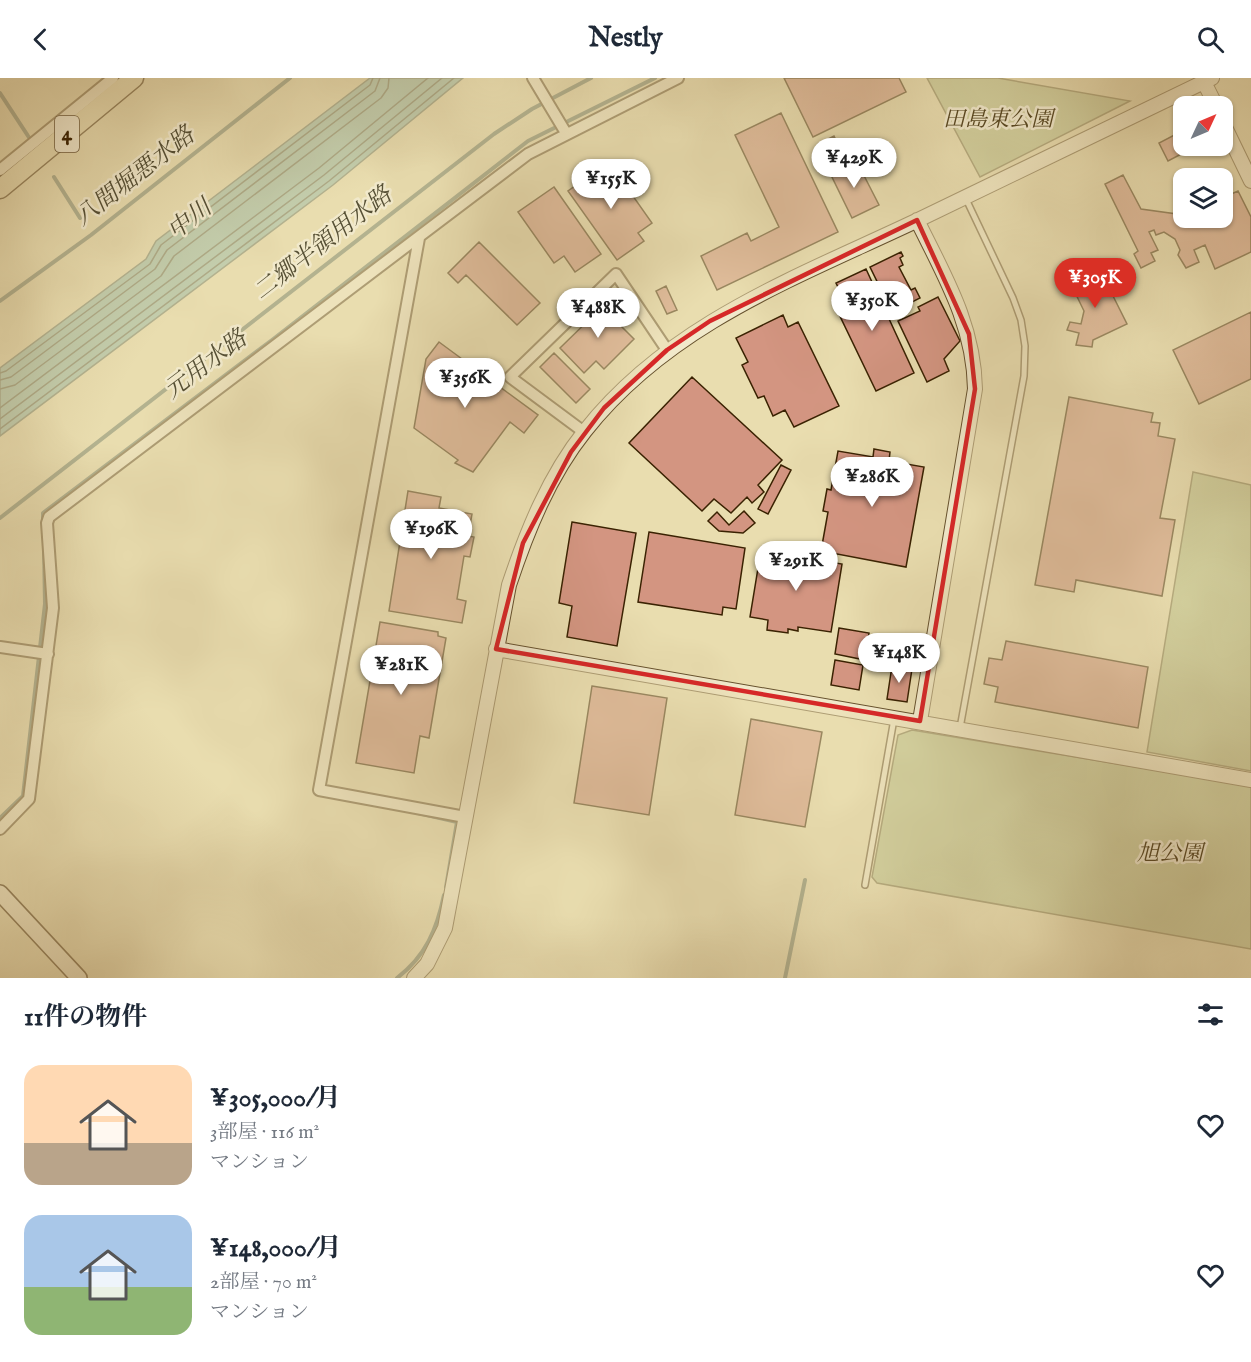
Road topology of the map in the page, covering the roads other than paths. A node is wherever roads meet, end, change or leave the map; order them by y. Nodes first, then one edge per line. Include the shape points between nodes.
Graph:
1 (113, 78) edge
2 (134, 78) edge
3 (532, 78) edge
4 (678, 78) edge
5 (1208, 80) edge
6 (1213, 96) edge
7 (566, 133) junction
8 (1233, 144) edge
9 (0, 170) edge
10 (1251, 181) edge
11 (0, 189) edge
12 (965, 197) junction
13 (917, 220) junction
14 (419, 238) junction
15 (667, 350) junction
16 (584, 432) junction
17 (0, 647) edge
18 (496, 649) junction
19 (48, 654) junction
20 (894, 717) junction
21 (920, 721) junction
22 (960, 728) junction
23 (1251, 780) edge
24 (465, 818) junction
25 (0, 829) edge
26 (866, 885) dead end
27 (0, 893) edge
28 (79, 978) edge
29 (416, 978) edge

1 - 9 street
2 - 11 highway, 4
3 - 7 street
4 - 7 street
5 - 6 street
5 - 12 street
7 - 14 street via 528,154
8 - 10 street
12 - 13 street
12 - 22 lane via 1013,298 1025,346 1024,376
13 - 15 street via 756,295
13 - 21 street via 960,307 975,363 975,389
14 - 19 street via 49,517 53,608
14 - 24 street via 319,790
15 - 16 street via 633,379
15 - 16 street via 616,274 510,377
16 - 18 street via 543,498 523,543 509,585
17 - 19 street
18 - 20 street
18 - 24 street
19 - 25 street via 29,799
20 - 21 street
20 - 26 lane
21 - 22 street
22 - 23 street
24 - 29 street via 445,928
27 - 28 main road

